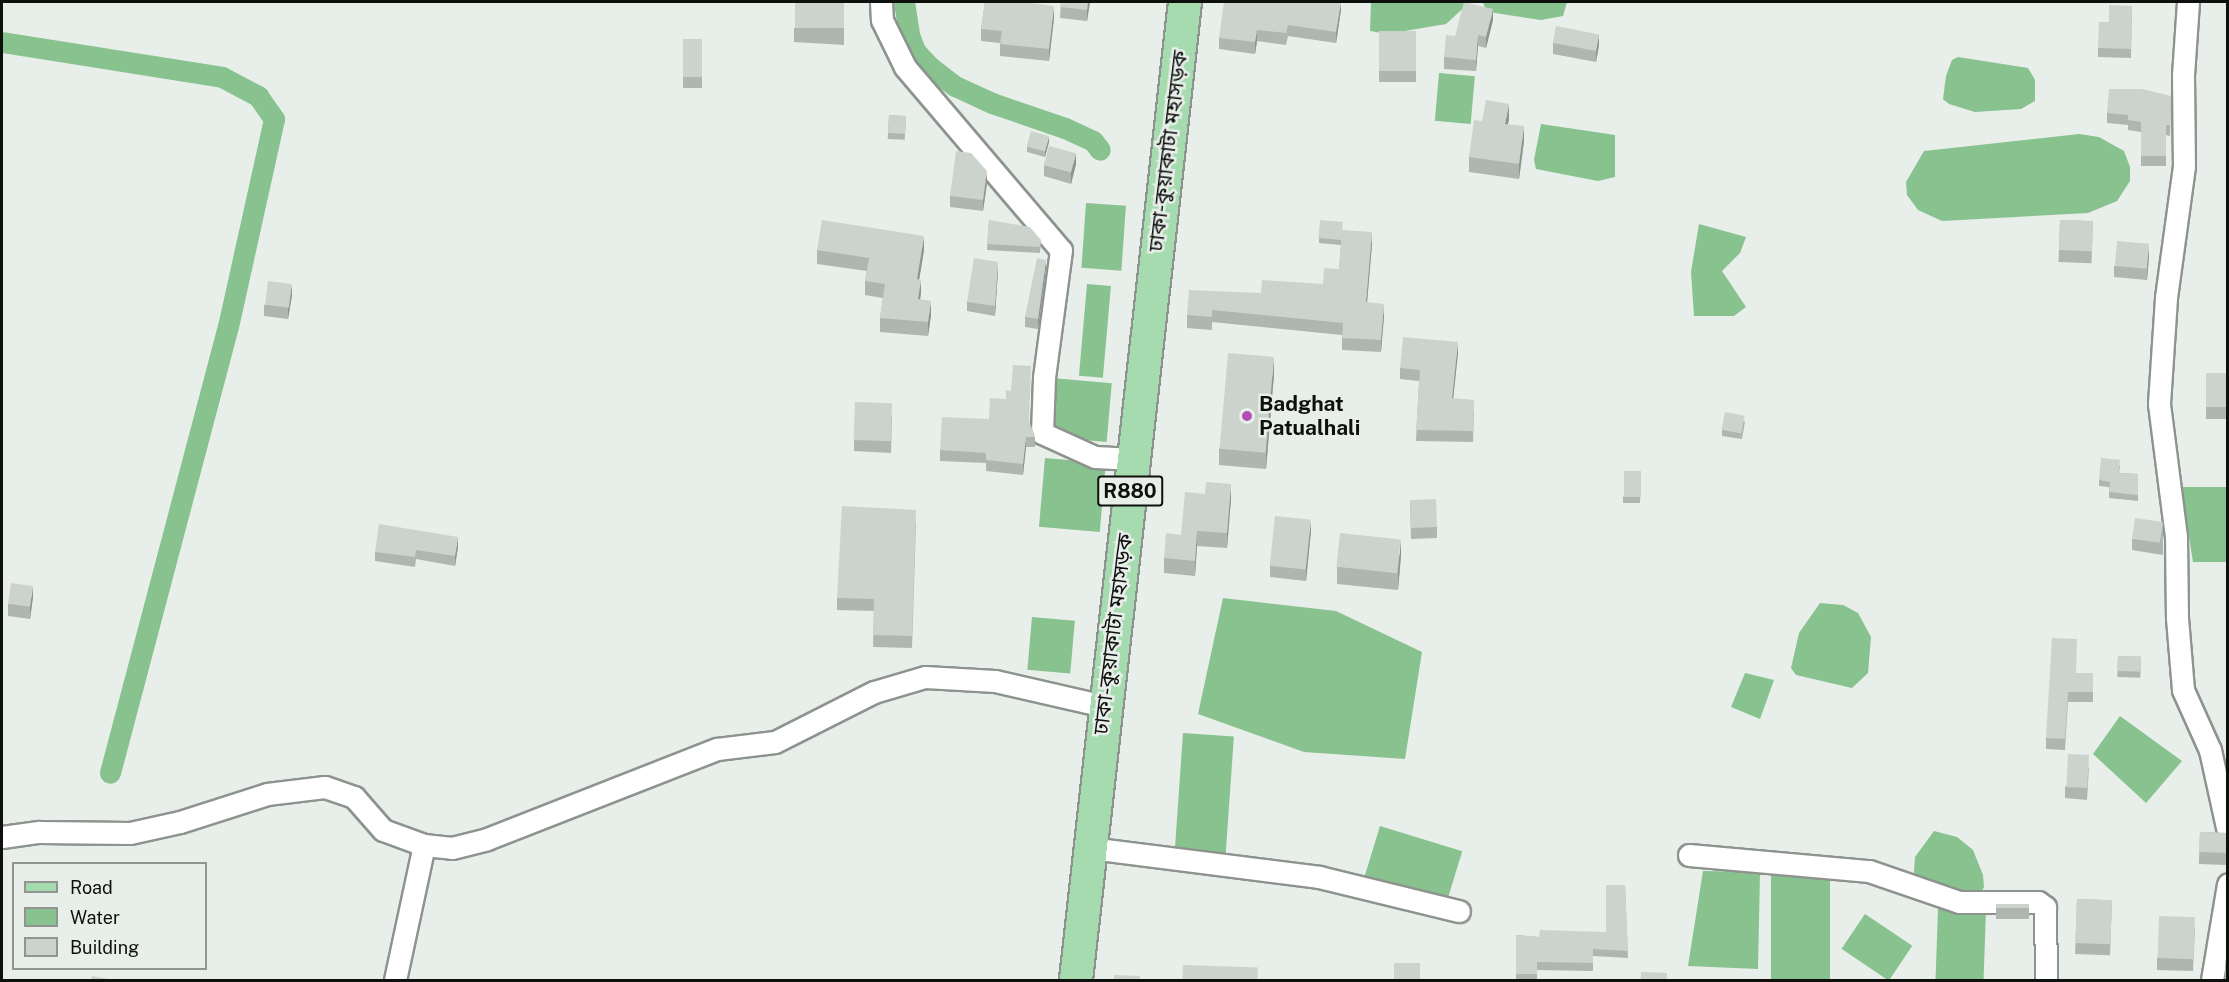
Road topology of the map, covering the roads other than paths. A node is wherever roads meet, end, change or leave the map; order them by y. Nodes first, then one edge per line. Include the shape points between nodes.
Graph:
1 (881, 2) edge
2 (1185, 2) edge
3 (2188, 2) edge
4 (1134, 459) junction
5 (1104, 706) junction
6 (2228, 832) edge
7 (2, 837) edge
8 (424, 844) junction
9 (1090, 848) junction
10 (1689, 855) dead end
11 (2228, 884) edge
12 (1459, 911) dead end
13 (395, 981) edge
14 (1076, 981) edge
15 (2046, 981) edge
16 (2212, 981) edge

1 - 4 street via 882,20 905,67 1061,250 1044,378 1042,433 1095,457
2 - 4 main road, ঢাকা-কুয়াকাটা মহাসড়ক / R880
3 - 6 street via 2183,75 2184,166 2166,298 2159,404 2176,537 2183,690 2210,750
4 - 5 main road, ঢাকা-কুয়াকাটা মহাসড়ক / R880
5 - 8 street via 995,681 925,677 874,692 775,742 717,748 487,839 452,848
5 - 9 main road, ঢাকা-কুয়াকাটা মহাসড়ক / R880
7 - 8 street via 39,832 130,833 180,822 267,794 325,787 354,797 383,830
8 - 13 street
9 - 12 street via 1319,877
9 - 14 main road, ঢাকা-কুয়াকাটা মহাসড়ক / R880
10 - 15 street via 1869,871 1959,902 2038,902 2045,908
11 - 16 street

